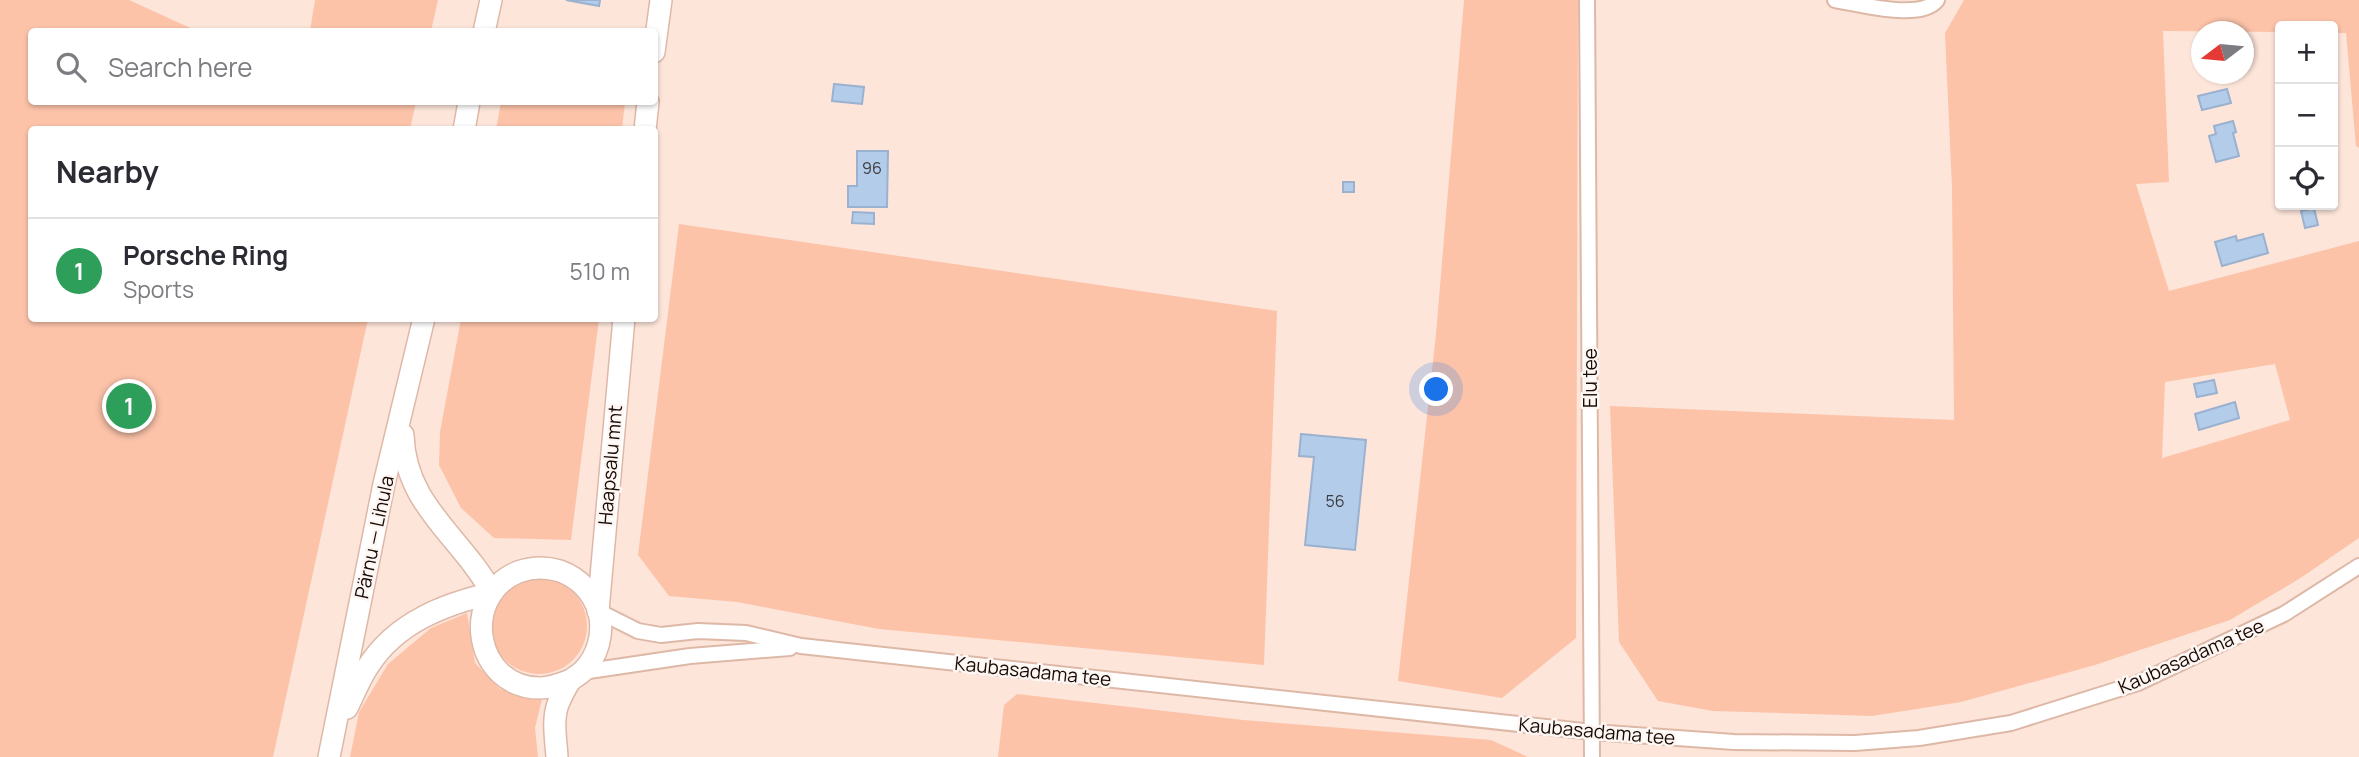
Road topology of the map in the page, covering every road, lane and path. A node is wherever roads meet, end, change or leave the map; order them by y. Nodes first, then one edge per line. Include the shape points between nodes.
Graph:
1 (491, 0) edge
2 (1587, 0) edge
3 (1835, 0) edge
4 (1935, 3) edge
5 (659, 6) edge
6 (485, 28) edge
7 (657, 28) edge
8 (469, 105) edge
9 (648, 105) edge
10 (465, 126) edge
11 (645, 126) edge
12 (423, 322) edge
13 (624, 322) edge
14 (404, 408) junction
15 (2359, 566) edge
16 (492, 593) junction
17 (598, 611) junction
18 (802, 646) junction
19 (576, 676) junction
20 (334, 731) junction
21 (1592, 732) junction
22 (329, 757) edge
23 (557, 757) edge
24 (1592, 757) edge

1 - 6 main road
2 - 21 street, Elu tee
3 - 4 street via 1915,12
5 - 7 main road
8 - 10 main road
9 - 11 main road
12 - 14 main road, Pärnu — Lihula
13 - 17 main road, Haapsalu mnt
14 - 16 main road via 404,448 413,484
14 - 20 main road, Pärnu — Lihula
15 - 21 street, Kaubasadama tee via 2284,614 2150,678 2011,723 1855,743 1734,742
16 - 17 main road via 512,575 551,569 584,586
16 - 19 main road via 481,627 484,647 496,668 527,687 551,687
16 - 20 main road via 446,605 400,632 370,663
17 - 18 street, Kaubasadama tee via 638,631 661,635 746,633
17 - 19 main road via 596,652
18 - 19 street, Kaubasadama tee via 690,656
18 - 21 street, Kaubasadama tee
19 - 23 main road via 555,713
20 - 22 main road, Pärnu — Lihula
21 - 24 street, Elu tee

